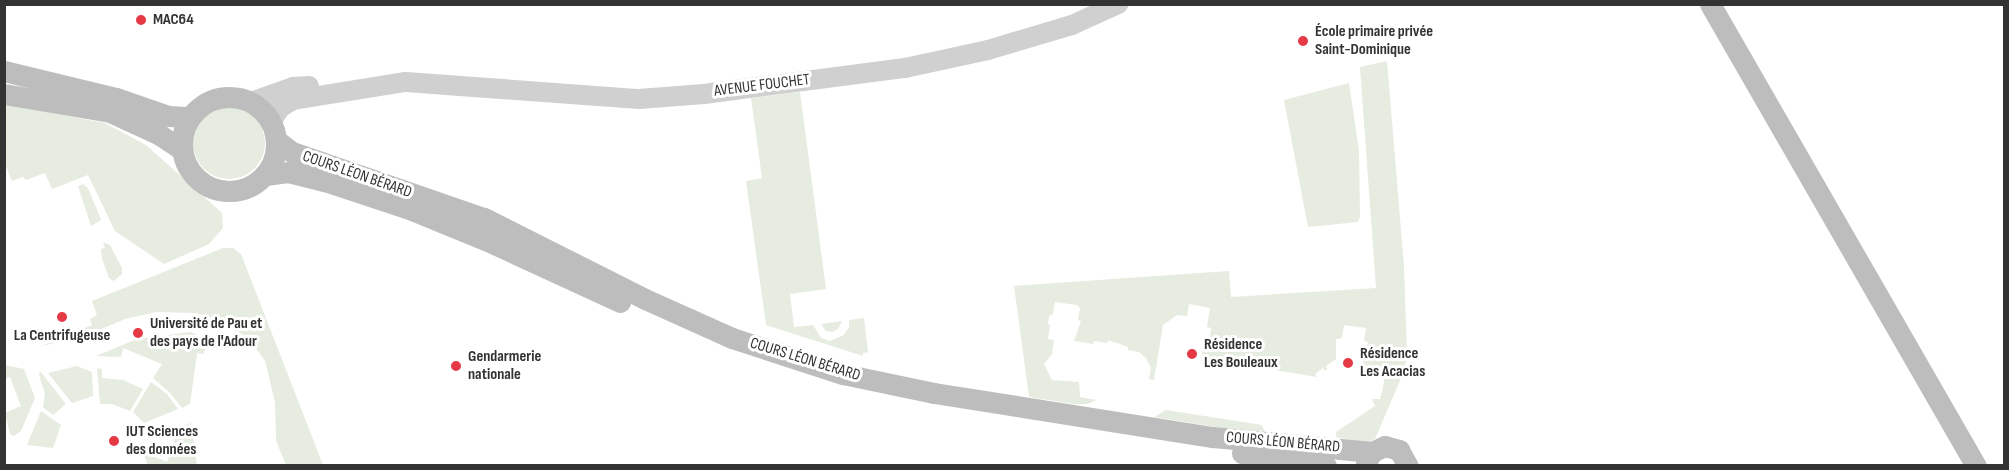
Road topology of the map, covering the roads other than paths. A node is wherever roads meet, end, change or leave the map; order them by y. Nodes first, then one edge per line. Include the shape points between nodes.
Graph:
1 (1118, 4) edge
2 (1710, 4) edge
3 (4, 71) edge
4 (396, 83) junction
5 (4, 94) edge
6 (251, 102) junction
7 (190, 117) junction
8 (274, 131) junction
9 (182, 150) junction
10 (265, 175) junction
11 (1369, 459) edge
12 (1410, 464) edge
13 (1326, 465) edge
14 (1976, 465) edge

1 - 4 street, AVENUE FOUCHET via 1072,25 951,58 905,68 704,94 639,99
2 - 14 main road
3 - 7 main road via 117,98 168,116
4 - 6 street, AVENUE FOUCHET via 293,87
4 - 8 street, AVENUE FOUCHET via 293,100 280,108
5 - 9 main road via 110,112
6 - 7 main road via 224,97 210,101
6 - 8 main road via 262,111
7 - 9 main road
8 - 10 main road via 275,153
8 - 11 main road, COURS LÉON BÉRARD via 292,152 484,218 732,338 843,374 934,393
9 - 10 main road via 196,178 215,189 234,191
10 - 13 main road, COURS LÉON BÉRARD via 288,172 326,181 412,210 721,346 843,386
11 - 12 main road, COURS LÉON BÉRARD via 1385,446 1399,450

